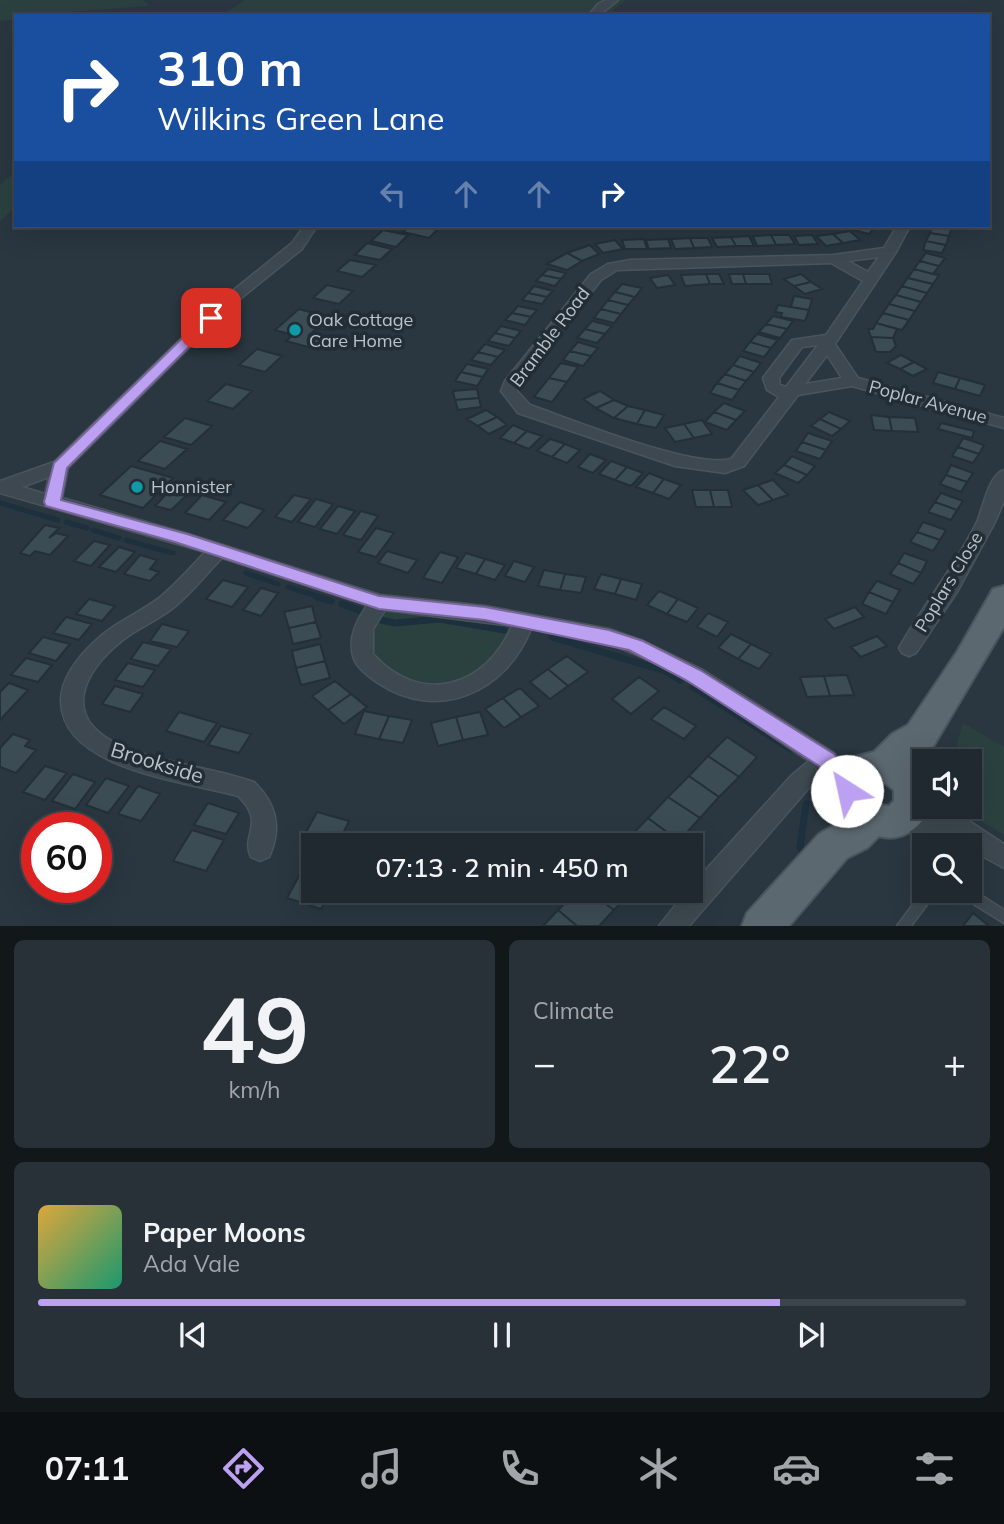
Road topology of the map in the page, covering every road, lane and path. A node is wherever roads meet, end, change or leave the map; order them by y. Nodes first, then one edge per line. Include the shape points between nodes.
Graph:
1 (613, 0) edge
2 (595, 14) edge
3 (309, 228) edge
4 (902, 228) edge
5 (889, 253) junction
6 (834, 259) junction
7 (870, 279) junction
8 (828, 341) junction
9 (852, 381) junction
10 (792, 393) junction
11 (1004, 423) edge
12 (60, 466) junction
13 (1004, 476) edge
14 (2, 487) edge
15 (52, 502) junction
16 (217, 552) junction
17 (1004, 597) edge
18 (379, 602) junction
19 (524, 622) junction
20 (909, 648) dead end
21 (883, 790) edge
22 (946, 833) edge
23 (260, 850) dead end
24 (982, 856) edge
25 (1004, 858) edge
26 (1004, 870) edge
27 (921, 903) edge
28 (981, 903) edge
29 (1004, 917) edge
30 (672, 926) edge
31 (762, 926) edge
32 (903, 926) edge

1 - 2 street
3 - 12 street via 297,246 225,304
4 - 5 street, Bramble Road
5 - 6 street, Bramble Road
5 - 7 street, Bramble Road
6 - 7 street
6 - 10 street, Bramble Road via 612,267 596,277 509,391 524,409 711,468 738,462
7 - 8 street, Bramble Road
8 - 9 street, Poplar Avenue
8 - 10 street, Bramble Road
8 - 10 street via 797,343 771,378 773,387
9 - 10 street, Poplar Avenue
9 - 11 street, Poplar Avenue
12 - 14 street
12 - 15 street
13 - 20 street, Poplars Close via 959,574
14 - 15 street
15 - 16 street
16 - 18 street
16 - 23 street, Brookside via 161,607 130,624 83,667 70,697 73,717 98,744 122,755 246,789 259,800 267,825
17 - 21 main road via 969,662 921,735 922,750
18 - 19 street via 485,613
18 - 19 street via 363,629 363,656 381,679 426,694 472,683 495,669 508,656
19 - 21 street via 636,646 693,675
21 - 22 street
21 - 25 street
21 - 30 street via 800,782
21 - 31 main road via 853,836 833,846
24 - 26 street
27 - 32 lane
28 - 29 lane

